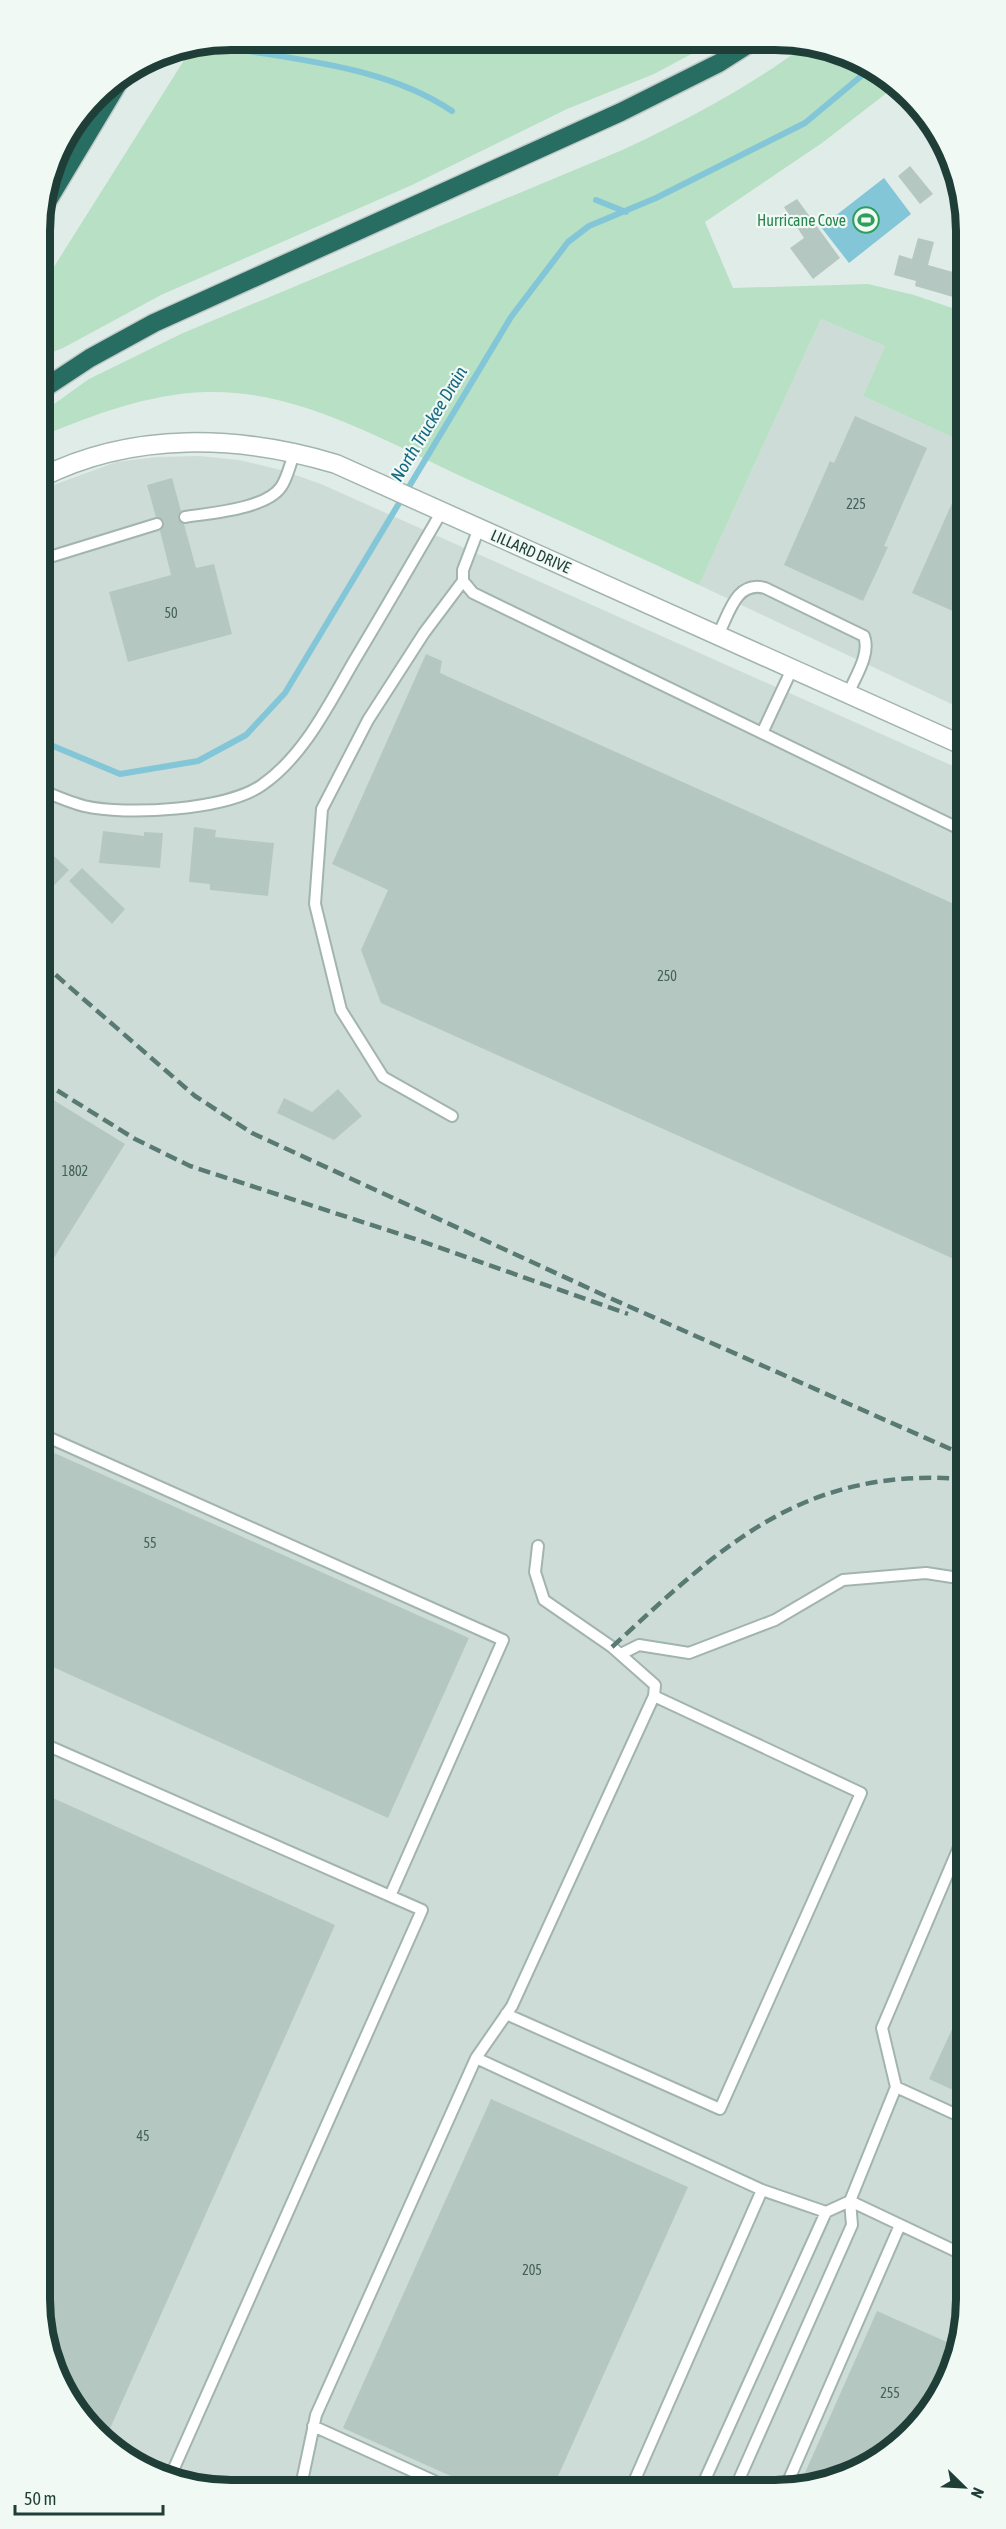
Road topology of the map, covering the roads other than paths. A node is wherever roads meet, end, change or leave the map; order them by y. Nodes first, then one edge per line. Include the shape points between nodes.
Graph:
1 (739, 50) edge
2 (111, 95) edge
3 (55, 188) edge
4 (50, 384) edge
5 (294, 452) junction
6 (50, 474) edge
7 (442, 511) junction
8 (185, 517) dead end
9 (157, 524) dead end
10 (479, 528) junction
11 (50, 557) edge
12 (464, 581) junction
13 (718, 635) junction
14 (792, 669) junction
15 (848, 693) junction
16 (763, 731) junction
17 (957, 742) edge
18 (50, 793) edge
19 (957, 827) edge
20 (452, 1116) dead end
21 (50, 1438) edge
22 (538, 1546) dead end
23 (956, 1578) edge
24 (621, 1654) junction
25 (654, 1696) junction
26 (50, 1747) edge
27 (956, 1854) edge
28 (390, 1896) junction
29 (506, 2014) junction
30 (476, 2058) junction
31 (896, 2087) junction
32 (956, 2114) edge
33 (762, 2190) junction
34 (850, 2201) junction
35 (826, 2212) junction
36 (900, 2225) junction
37 (956, 2251) edge
38 (314, 2426) junction
39 (173, 2470) edge
40 (789, 2479) edge
41 (302, 2480) edge
42 (432, 2480) edge
43 (635, 2480) edge
44 (705, 2480) edge
45 (739, 2480) edge

1 - 4 highway via 621,112 163,318
2 - 3 highway
5 - 6 street, LILLARD DRIVE via 200,441 153,444 82,461
5 - 7 street, LILLARD DRIVE via 336,464
5 - 8 lane via 282,486 264,500
7 - 10 street, LILLARD DRIVE
7 - 18 lane via 326,710 299,748 262,785 219,802 126,811 84,806
9 - 11 lane
10 - 12 lane via 463,570
10 - 13 street, LILLARD DRIVE
12 - 16 lane via 473,593 496,606
12 - 20 lane via 424,633 368,720 322,809 315,904 341,1010 383,1077
13 - 14 street, LILLARD DRIVE
13 - 15 lane via 742,590 754,585 765,588 864,636 865,654
14 - 15 street, LILLARD DRIVE
14 - 16 lane
15 - 17 street, LILLARD DRIVE
16 - 19 lane
21 - 28 lane via 503,1640
22 - 24 lane via 535,1572 544,1600
23 - 24 lane via 926,1573 843,1580 775,1620 689,1653 639,1645
24 - 25 lane via 655,1685
25 - 29 lane
25 - 29 lane via 861,1793 720,2109
26 - 28 lane
27 - 31 lane via 882,2028
28 - 39 lane via 422,1910
29 - 30 lane
30 - 33 lane
30 - 38 lane
31 - 32 lane
31 - 34 lane
33 - 35 lane
33 - 43 lane
34 - 35 lane
34 - 36 lane
34 - 45 lane via 852,2225
35 - 44 lane
36 - 37 lane
36 - 40 lane
38 - 41 lane
38 - 42 lane

